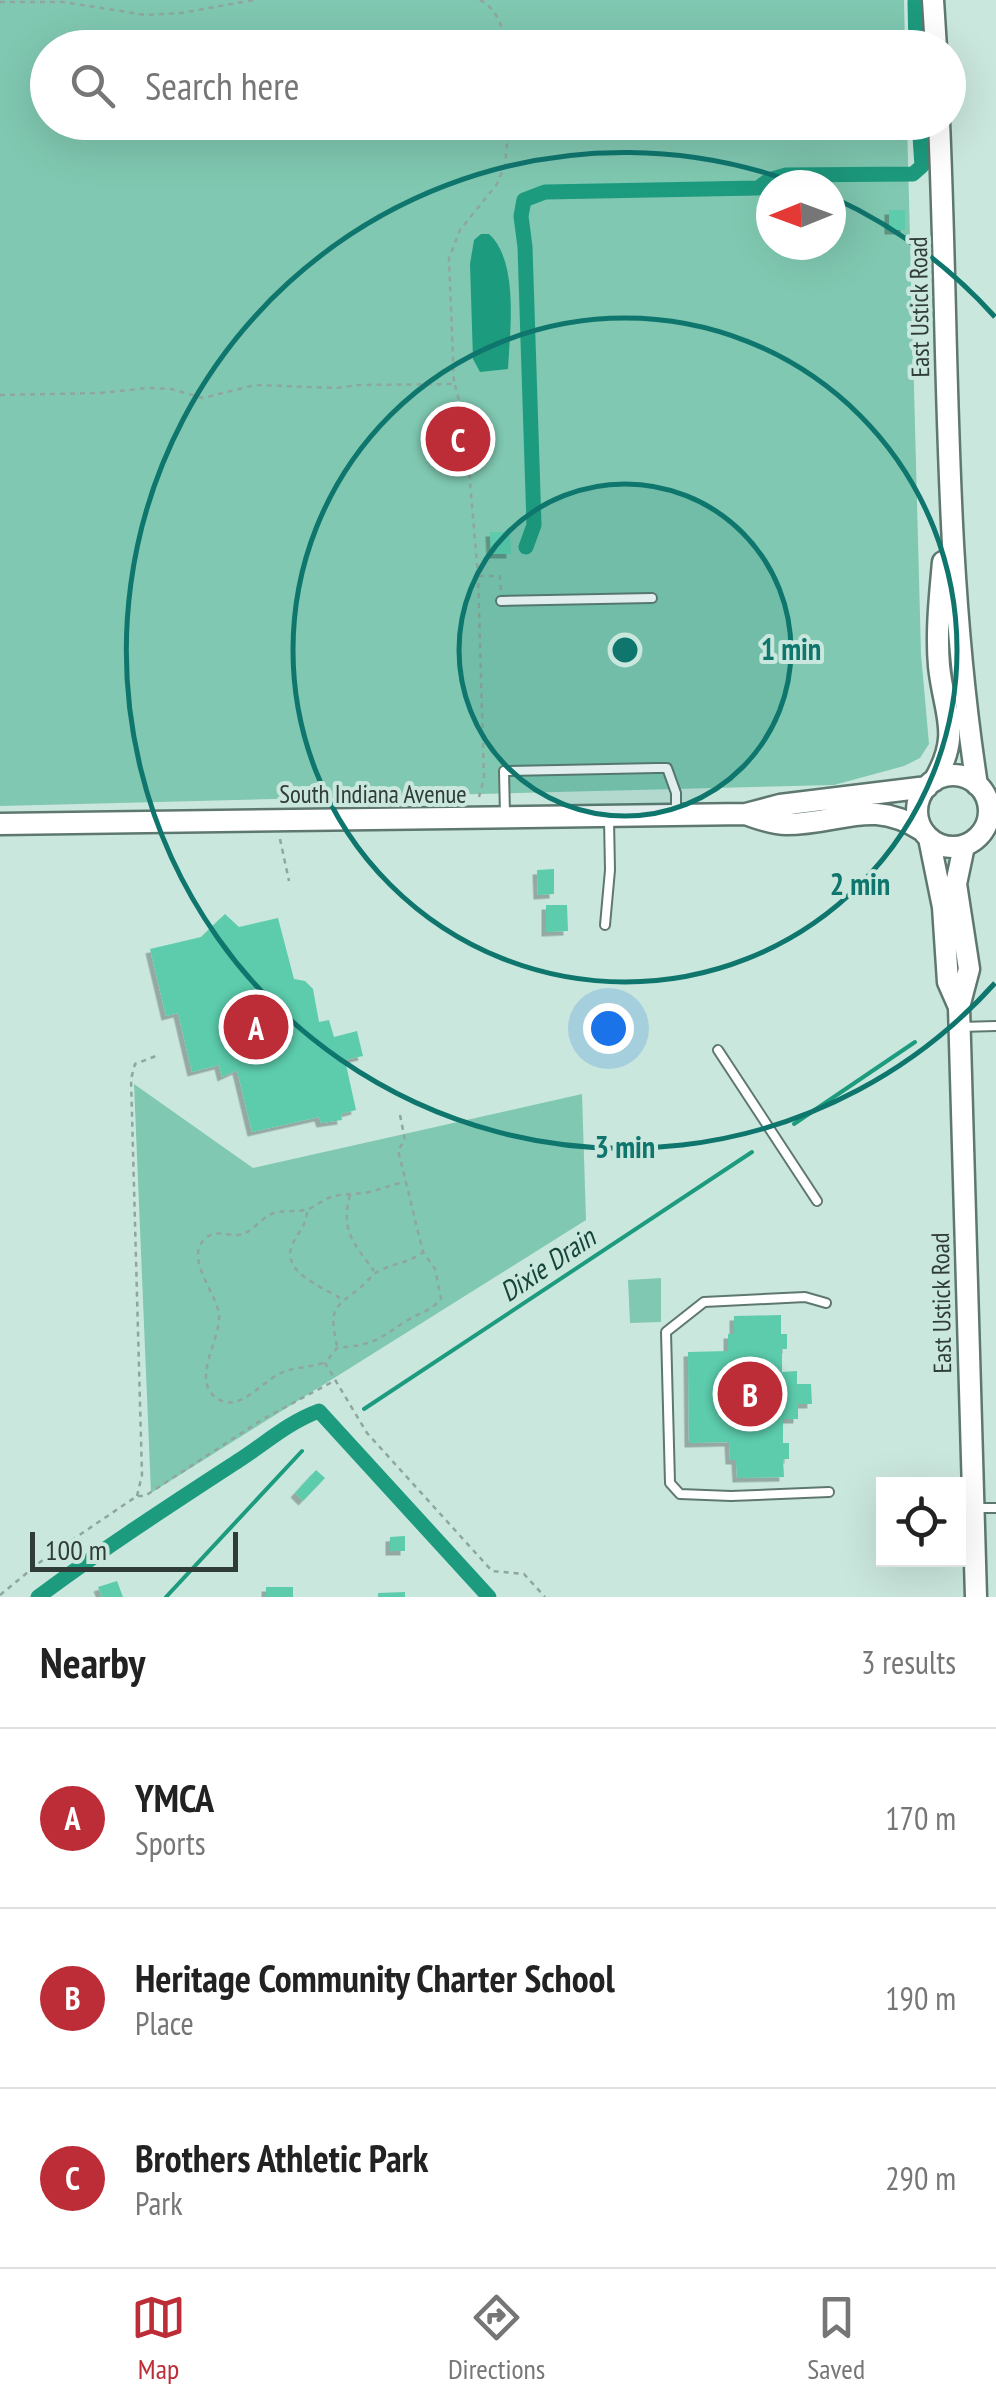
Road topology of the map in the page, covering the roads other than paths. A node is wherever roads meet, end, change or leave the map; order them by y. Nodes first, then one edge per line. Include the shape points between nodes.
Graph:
1 (934, 0) edge
2 (935, 30) edge
3 (940, 140) edge
4 (950, 490) junction
5 (652, 598) dead end
6 (501, 601) road end
7 (931, 784) junction
8 (986, 793) edge
9 (746, 814) junction
10 (676, 816) junction
11 (609, 817) junction
12 (505, 819) junction
13 (0, 824) edge
14 (926, 834) junction
15 (996, 835) edge
16 (968, 844) junction
17 (605, 925) dead end
18 (959, 1017) junction
19 (996, 1026) edge
20 (718, 1050) dead end
21 (816, 1201) dead end
22 (826, 1302) dead end
23 (828, 1492) dead end
24 (972, 1508) junction
25 (996, 1508) edge
26 (976, 1597) edge

1 - 2 main road
3 - 4 main road, East Ustick Road
4 - 7 main road, East Ustick Road via 938,627 952,732
4 - 8 main road, East Ustick Road via 962,670
5 - 6 lane
7 - 8 main road via 961,776
7 - 9 main road, South Indiana Avenue
7 - 14 main road via 918,804
8 - 16 main road via 988,820
9 - 10 main road, South Indiana Avenue
9 - 14 main road, South Indiana Avenue via 781,824 885,812
10 - 11 main road, South Indiana Avenue
10 - 12 lane via 667,768 625,768 504,771
11 - 12 main road, South Indiana Avenue
11 - 17 lane
12 - 13 main road, South Indiana Avenue
14 - 16 main road via 945,846
14 - 18 main road, East Ustick Road
15 - 16 main road
16 - 18 main road, East Ustick Road via 956,884 969,969
18 - 19 lane
18 - 24 main road, East Ustick Road
20 - 21 lane
22 - 23 lane via 704,1302 666,1332 670,1483 680,1494
24 - 25 lane
24 - 26 main road, East Ustick Road

